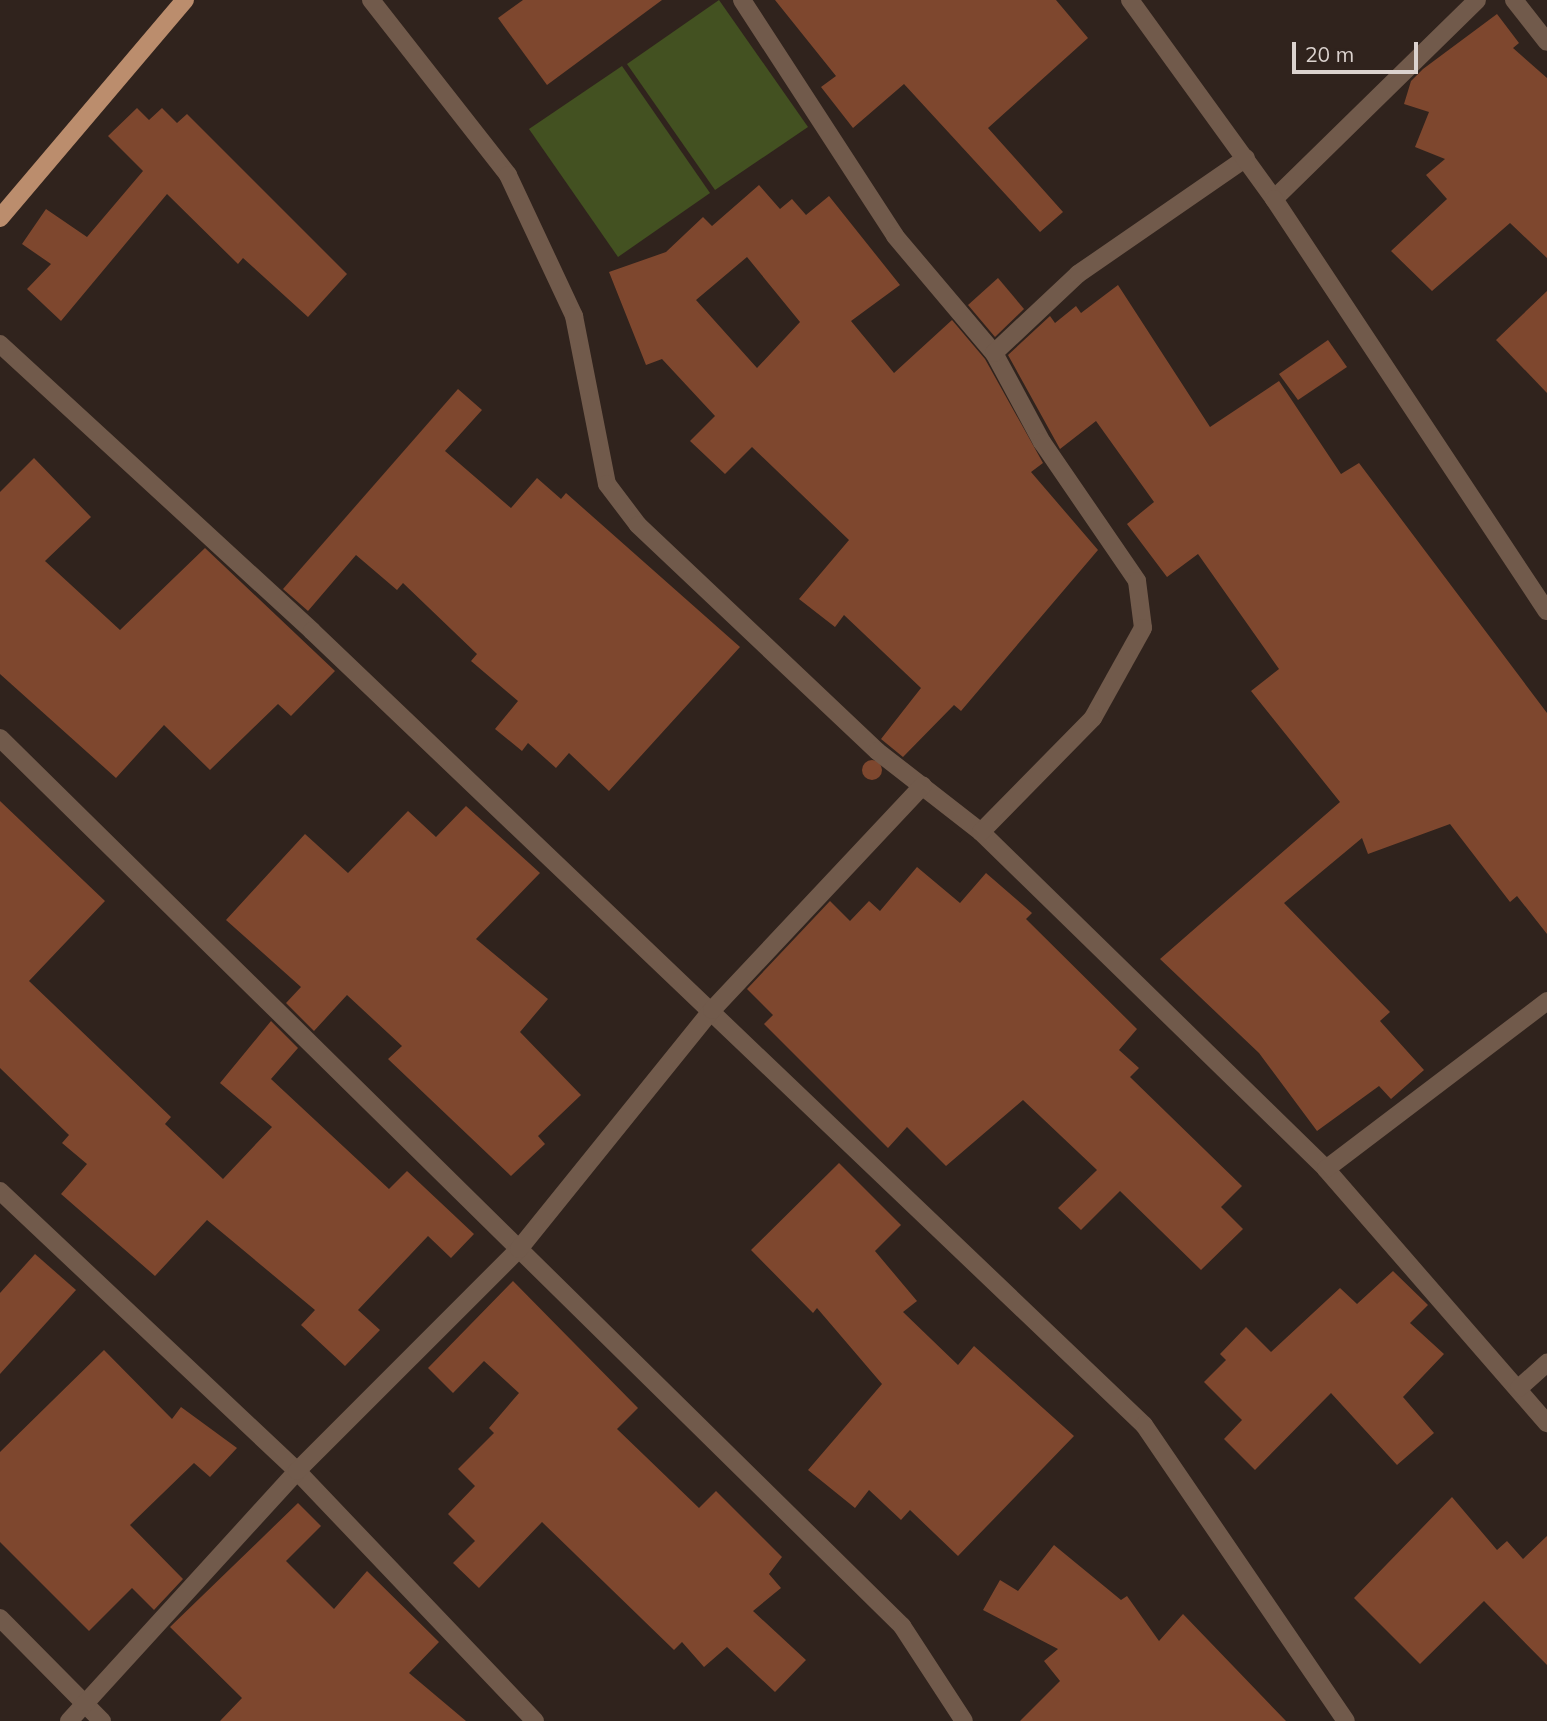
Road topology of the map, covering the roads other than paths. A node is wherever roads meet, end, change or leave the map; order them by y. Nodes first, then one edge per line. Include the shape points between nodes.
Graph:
1 (185, 0) edge
2 (371, 0) edge
3 (742, 0) edge
4 (1130, 0) edge
5 (1477, 0) edge
6 (1514, 0) edge
7 (1547, 42) edge
8 (1246, 159) junction
9 (1274, 199) junction
10 (0, 218) edge
11 (0, 344) edge
12 (994, 353) junction
13 (1547, 611) edge
14 (0, 738) edge
15 (923, 785) junction
16 (981, 832) junction
17 (1547, 1000) edge
18 (712, 1010) junction
19 (1326, 1169) junction
20 (0, 1191) edge
21 (519, 1249) junction
22 (1547, 1363) edge
23 (1519, 1388) junction
24 (1547, 1423) edge
25 (297, 1471) junction
26 (0, 1618) edge
27 (86, 1703) junction
28 (69, 1721) edge
29 (103, 1721) edge
30 (536, 1721) edge
31 (964, 1721) edge
32 (1346, 1721) edge

1 - 10 main road
2 - 15 street via 508,175 574,316 607,484 638,525 877,751
3 - 12 street via 895,236
4 - 8 street
5 - 9 street
6 - 7 street
8 - 9 street
8 - 12 street via 1078,274
9 - 13 street
11 - 18 street
12 - 16 street via 1042,442 1137,581 1143,628 1093,718
14 - 21 street
15 - 16 street
15 - 18 street
16 - 19 street
17 - 19 street
18 - 21 street
18 - 32 street via 1144,1425
19 - 23 street
20 - 25 street
21 - 25 street
21 - 31 street via 902,1626
22 - 23 street
23 - 24 street
25 - 27 street
25 - 30 street
26 - 27 street
27 - 28 street
27 - 29 street

